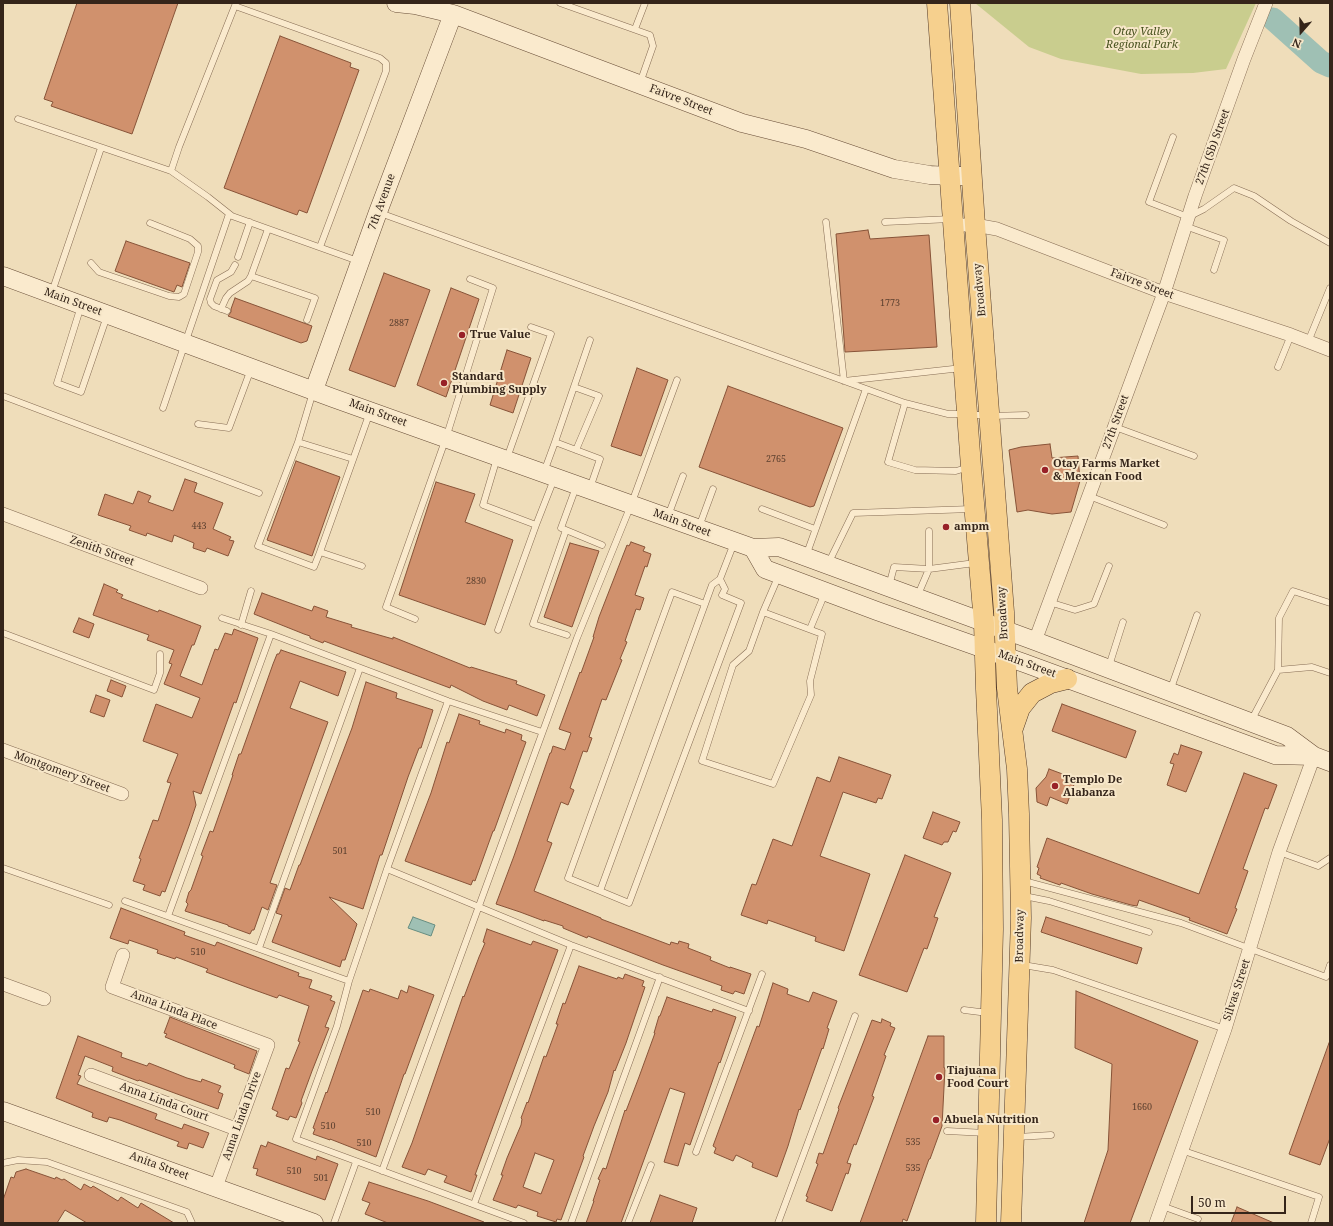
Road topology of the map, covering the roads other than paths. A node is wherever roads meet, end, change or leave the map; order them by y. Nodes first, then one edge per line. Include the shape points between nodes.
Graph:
1 (396, 3) edge
2 (560, 3) edge
3 (645, 3) edge
4 (938, 3) edge
5 (960, 3) edge
6 (1266, 3) edge
7 (235, 4) edge
8 (454, 11) junction
9 (635, 29) junction
10 (640, 84) junction
11 (18, 120) dead end
12 (1173, 137) dead end
13 (101, 148) junction
14 (171, 171) junction
15 (950, 176) junction
16 (971, 176) junction
17 (378, 212) junction
18 (229, 214) junction
19 (250, 222) junction
20 (826, 222) dead end
21 (885, 222) dead end
22 (953, 222) junction
23 (1186, 222) junction
24 (150, 223) dead end
25 (975, 225) junction
26 (268, 229) junction
27 (1330, 243) edge
28 (320, 247) junction
29 (238, 257) dead end
30 (360, 261) junction
31 (92, 263) dead end
32 (235, 265) dead end
33 (1214, 270) dead end
34 (3, 276) edge
35 (252, 276) junction
36 (470, 279) dead end
37 (1330, 288) edge
38 (51, 294) junction
39 (1164, 294) junction
40 (82, 305) junction
41 (107, 314) junction
42 (307, 320) dead end
43 (531, 327) dead end
44 (1291, 335) junction
45 (590, 340) dead end
46 (1308, 342) junction
47 (185, 343) junction
48 (1330, 350) edge
49 (1278, 367) dead end
50 (252, 368) junction
51 (963, 368) junction
52 (677, 380) dead end
53 (844, 381) junction
54 (574, 387) junction
55 (866, 389) junction
56 (314, 390) junction
57 (3, 396) edge
58 (906, 403) junction
59 (163, 408) dead end
60 (370, 411) junction
61 (967, 414) junction
62 (1026, 415) dead end
63 (989, 416) junction
64 (198, 424) dead end
65 (1114, 427) junction
66 (446, 438) junction
67 (298, 442) junction
68 (555, 442) junction
69 (576, 450) junction
70 (1194, 456) dead end
71 (502, 458) junction
72 (353, 459) junction
73 (971, 467) junction
74 (549, 475) junction
75 (683, 476) dead end
76 (583, 487) junction
77 (713, 488) dead end
78 (259, 493) dead end
79 (1089, 496) junction
80 (632, 505) junction
81 (762, 509) dead end
82 (974, 509) junction
83 (3, 514) edge
84 (668, 518) junction
85 (536, 525) junction
86 (1164, 525) dead end
87 (698, 529) junction
88 (815, 529) junction
89 (566, 530) junction
90 (929, 531) dead end
91 (734, 542) junction
92 (602, 544) dead end
93 (753, 548) junction
94 (320, 552) junction
95 (805, 557) junction
96 (979, 562) junction
97 (827, 565) junction
98 (362, 566) dead end
99 (1109, 566) dead end
100 (929, 569) junction
101 (779, 574) junction
102 (720, 579) junction
103 (201, 588) dead end
104 (888, 588) junction
105 (251, 591) dead end
106 (826, 591) junction
107 (917, 598) junction
108 (1050, 602) junction
109 (1330, 603) edge
110 (705, 604) junction
111 (763, 612) junction
112 (1197, 615) dead end
113 (222, 618) dead end
114 (415, 619) dead end
115 (1123, 622) dead end
116 (984, 623) junction
117 (241, 624) junction
118 (810, 629) junction
119 (498, 630) dead end
120 (1005, 630) junction
121 (3, 633) edge
122 (272, 634) junction
123 (567, 635) dead end
124 (1035, 641) junction
125 (985, 649) junction
126 (160, 654) dead end
127 (1005, 656) junction
128 (360, 668) junction
129 (1108, 668) junction
130 (1278, 670) junction
131 (1330, 673) edge
132 (1067, 679) junction
133 (1170, 691) junction
134 (448, 701) junction
135 (1250, 721) junction
136 (1012, 730) junction
137 (542, 732) junction
138 (3, 750) edge
139 (1322, 759) edge
140 (122, 794) dead end
141 (1279, 852) junction
142 (1330, 858) edge
143 (3, 868) edge
144 (387, 869) junction
145 (1021, 888) junction
146 (600, 891) junction
147 (125, 901) dead end
148 (109, 905) dead end
149 (478, 906) junction
150 (168, 916) junction
151 (1149, 932) dead end
152 (571, 945) junction
153 (259, 948) junction
154 (1250, 948) junction
155 (123, 955) dead end
156 (1020, 965) junction
157 (1330, 965) edge
158 (762, 974) dead end
159 (660, 977) junction
160 (349, 981) junction
161 (3, 984) edge
162 (44, 999) dead end
163 (964, 1010) dead end
164 (749, 1011) junction
165 (991, 1014) junction
166 (855, 1016) dead end
167 (1225, 1029) junction
168 (268, 1045) joint
169 (91, 1075) dead end
170 (3, 1110) edge
171 (236, 1129) junction
172 (947, 1131) dead end
173 (988, 1133) junction
174 (1051, 1135) dead end
175 (1014, 1137) junction
176 (1181, 1150) junction
177 (696, 1152) dead end
178 (356, 1162) junction
179 (3, 1163) edge
180 (650, 1165) dead end
181 (382, 1171) junction
182 (216, 1187) junction
183 (474, 1204) junction
184 (1162, 1206) junction
185 (1198, 1219) dead end
186 (192, 1223) edge
187 (314, 1223) edge
188 (334, 1223) edge
189 (524, 1223) edge
190 (571, 1223) edge
191 (628, 1223) edge
192 (778, 1223) edge
193 (986, 1223) edge
194 (1011, 1223) edge
195 (1156, 1223) edge
196 (1311, 1223) edge

1 - 8 main road, Faivre Street
2 - 9 lane
3 - 9 lane
4 - 15 main road, Broadway
5 - 16 main road, Broadway
6 - 23 street, 27th (Sb) Street
7 - 14 lane
7 - 28 lane via 380,58 386,63 386,71
8 - 10 main road, Faivre Street
8 - 17 main road, 7th Avenue
9 - 10 lane via 650,35 653,46
10 - 15 main road, Faivre Street via 742,123 806,139 894,169
11 - 13 lane
12 - 23 lane via 1149,202
13 - 14 lane
13 - 38 lane
14 - 18 lane
15 - 16 main road, Faivre Street
15 - 22 main road, Broadway
16 - 25 main road, Broadway
17 - 30 main road, 7th Avenue
17 - 53 lane
18 - 19 lane
18 - 47 lane
19 - 26 lane
19 - 29 lane
20 - 53 lane
21 - 22 lane
22 - 25 street, Faivre Street
22 - 51 main road, Broadway
23 - 27 lane via 1234,188 1254,196
23 - 33 lane via 1224,240
23 - 39 street, 27th (Sb) Street
24 - 31 lane via 190,239 198,246 184,294 179,297 169,296 99,272
25 - 39 street, Faivre Street via 997,229
25 - 63 main road, Broadway
26 - 28 lane
26 - 35 lane
28 - 30 lane
30 - 56 main road, 7th Avenue
32 - 35 lane via 231,272 217,280 210,299 214,306 224,310 226,298 230,293 248,282
34 - 38 main road, Main Street
35 - 42 lane via 315,298
36 - 66 lane via 493,288
37 - 46 lane
38 - 40 main road, Main Street
39 - 44 street, Faivre Street
39 - 65 street, 27th Street
40 - 41 main road, Main Street
40 - 41 lane via 57,383 81,392
41 - 47 main road, Main Street
43 - 71 lane via 551,334
44 - 46 street, Faivre Street
44 - 49 lane
45 - 54 lane
46 - 48 street, Faivre Street
47 - 50 main road, Main Street
47 - 59 lane
50 - 56 main road, Main Street
50 - 64 lane via 229,428
51 - 53 lane
51 - 61 main road, Broadway
52 - 80 lane
53 - 55 lane
54 - 68 lane
54 - 69 lane via 599,396
55 - 58 lane
55 - 88 lane
56 - 60 main road, Main Street
56 - 67 lane
57 - 78 lane
58 - 61 lane via 948,414
58 - 73 lane via 888,462 915,470 956,471
60 - 66 main road, Main Street
60 - 72 lane
61 - 63 lane
61 - 73 main road, Broadway
62 - 63 lane
63 - 120 main road, Broadway
65 - 70 lane
65 - 79 street, 27th Street
66 - 71 main road, Main Street
66 - 114 lane via 386,607
67 - 72 lane
67 - 94 lane via 258,546 314,567
68 - 69 lane
68 - 74 lane
69 - 76 lane via 600,459
71 - 74 main road, Main Street
71 - 85 lane via 483,505
72 - 94 lane
73 - 82 main road, Broadway
74 - 76 main road, Main Street
74 - 85 lane
75 - 84 lane
76 - 80 main road, Main Street
76 - 89 lane via 562,528
77 - 87 lane
79 - 86 lane
79 - 108 street, 27th Street
80 - 84 main road, Main Street
80 - 137 lane via 576,638
81 - 88 lane
82 - 96 main road, Broadway
82 - 97 lane via 854,513
83 - 103 street, Zenith Street
84 - 87 main road, Main Street
85 - 119 lane
87 - 91 main road, Main Street
88 - 95 lane
89 - 92 lane
89 - 123 lane via 533,624
90 - 100 lane
91 - 93 main road, Main Street
91 - 102 lane
93 - 95 main road, Main Street via 779,547
93 - 101 main road, Main Street via 765,569
94 - 98 lane
95 - 97 main road, Main Street
96 - 100 lane
96 - 116 main road, Broadway
97 - 104 main road, Main Street
99 - 108 lane via 1094,604 1075,610
100 - 104 lane via 894,567
100 - 107 lane
101 - 106 main road, Main Street
101 - 111 lane
102 - 110 lane via 712,585
102 - 146 lane via 725,589 722,596 741,603 629,903
104 - 107 main road, Main Street
105 - 117 lane
106 - 118 lane
106 - 125 main road, Main Street
107 - 116 main road, Main Street
108 - 124 street, 27th Street
109 - 130 lane via 1293,591 1279,618
110 - 146 lane
110 - 146 lane via 672,592 568,878
111 - 118 lane
111 - 118 lane via 749,652 733,665 702,761 773,784 811,695 810,681 822,634
112 - 133 lane
113 - 117 lane
115 - 129 lane
116 - 120 main road, Main Street
116 - 125 main road, Broadway
117 - 122 lane
120 - 124 main road, Main Street
120 - 127 main road, Broadway
121 - 126 lane via 154,690 160,672
122 - 128 lane
122 - 150 lane
124 - 129 main road, Main Street
125 - 127 main road, Main Street
125 - 165 main road, Broadway via 992,820
127 - 132 main road, Main Street
127 - 136 main road, Broadway
128 - 134 lane
128 - 153 lane
129 - 133 main road, Main Street
130 - 131 lane via 1312,667
130 - 135 lane
132 - 136 main road via 1050,683 1032,693 1020,708
132 - 139 main road, Main Street via 1275,755
133 - 135 main road, Main Street
134 - 137 lane
134 - 144 lane
135 - 139 main road, Main Street via 1287,736
136 - 145 main road, Broadway via 1017,768
137 - 149 lane
138 - 140 street, Montgomery Street
139 - 141 street, Silvas Street
141 - 142 lane via 1318,866
141 - 154 street, Silvas Street
143 - 148 lane
144 - 149 lane
144 - 160 lane
145 - 151 lane via 1049,901
145 - 154 lane via 1181,923
145 - 156 main road, Broadway
147 - 150 lane
149 - 152 lane
149 - 181 lane
150 - 153 lane
152 - 159 lane
152 - 183 lane
153 - 160 lane
154 - 157 lane via 1326,977
154 - 167 street, Silvas Street
155 - 168 street, Anna Linda Place via 112,987
156 - 167 lane via 1053,970
156 - 175 main road, Broadway
158 - 164 lane
159 - 164 lane
159 - 190 lane
160 - 178 lane via 337,1026 296,1139
161 - 162 street
163 - 165 lane
164 - 177 lane
165 - 173 main road, Broadway
166 - 192 lane
167 - 176 street, Silvas Street
168 - 171 street, Anna Linda Drive
169 - 171 street, Anna Linda Court
170 - 182 main road, Anita Street
171 - 182 street, Anna Linda Drive
172 - 173 lane
173 - 175 main road
173 - 193 main road, Broadway
174 - 175 lane
175 - 194 main road, Broadway
176 - 184 street, Silvas Street
176 - 196 lane via 1320,1197
178 - 181 lane
178 - 188 lane
179 - 186 lane via 18,1160 47,1162 186,1212
180 - 191 lane
181 - 183 lane
182 - 187 main road, Anita Street
183 - 189 lane
184 - 185 lane
184 - 195 street, Silvas Street

